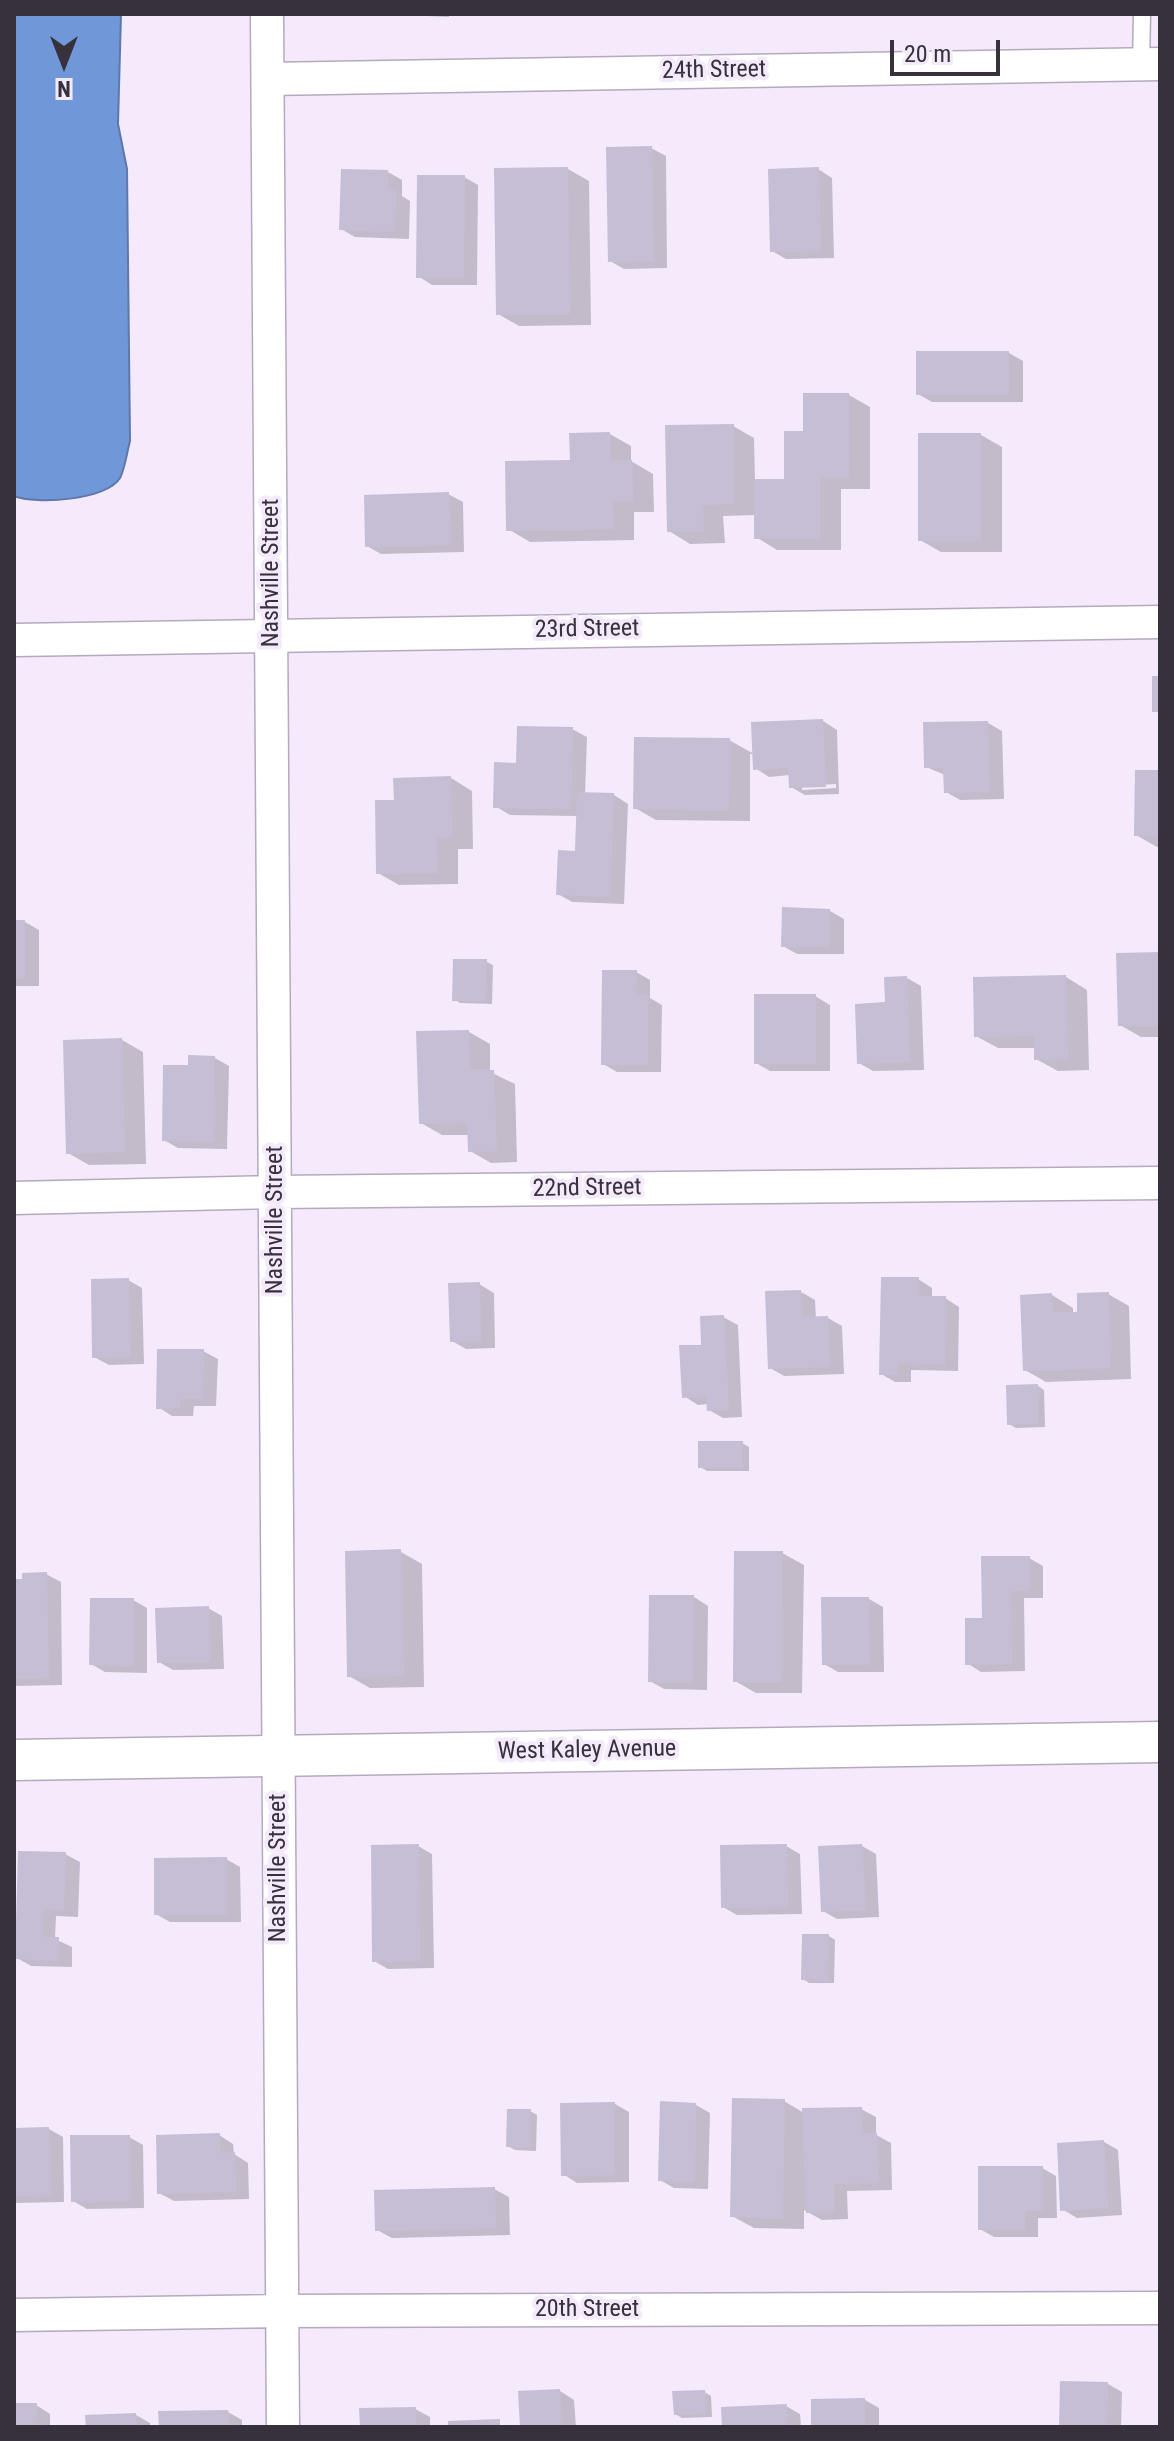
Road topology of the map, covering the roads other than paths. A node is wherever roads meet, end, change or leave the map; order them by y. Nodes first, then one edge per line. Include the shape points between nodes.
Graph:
1 (267, 14) edge
2 (1142, 14) edge
3 (1150, 64) edge
4 (268, 79) junction
5 (1160, 622) edge
6 (272, 634) junction
7 (14, 640) edge
8 (1160, 1183) edge
9 (276, 1192) junction
10 (14, 1198) edge
11 (1160, 1742) edge
12 (278, 1756) junction
13 (14, 1760) edge
14 (1160, 2308) edge
15 (282, 2311) junction
16 (14, 2315) edge
17 (283, 2427) edge

1 - 4 street, Nashville Street
2 - 3 lane
3 - 4 street, 24th Street
4 - 6 street, Nashville Street
5 - 6 street, 23rd Street
6 - 7 street, 23rd Street
6 - 9 street, Nashville Street
8 - 9 street, 22nd Street
9 - 10 street, 22nd Street
9 - 12 street, Nashville Street
11 - 12 street, West Kaley Avenue
12 - 13 street, West Kaley Avenue
12 - 15 street, Nashville Street
14 - 15 street, 20th Street
15 - 16 street, 20th Street
15 - 17 street, Nashville Street

